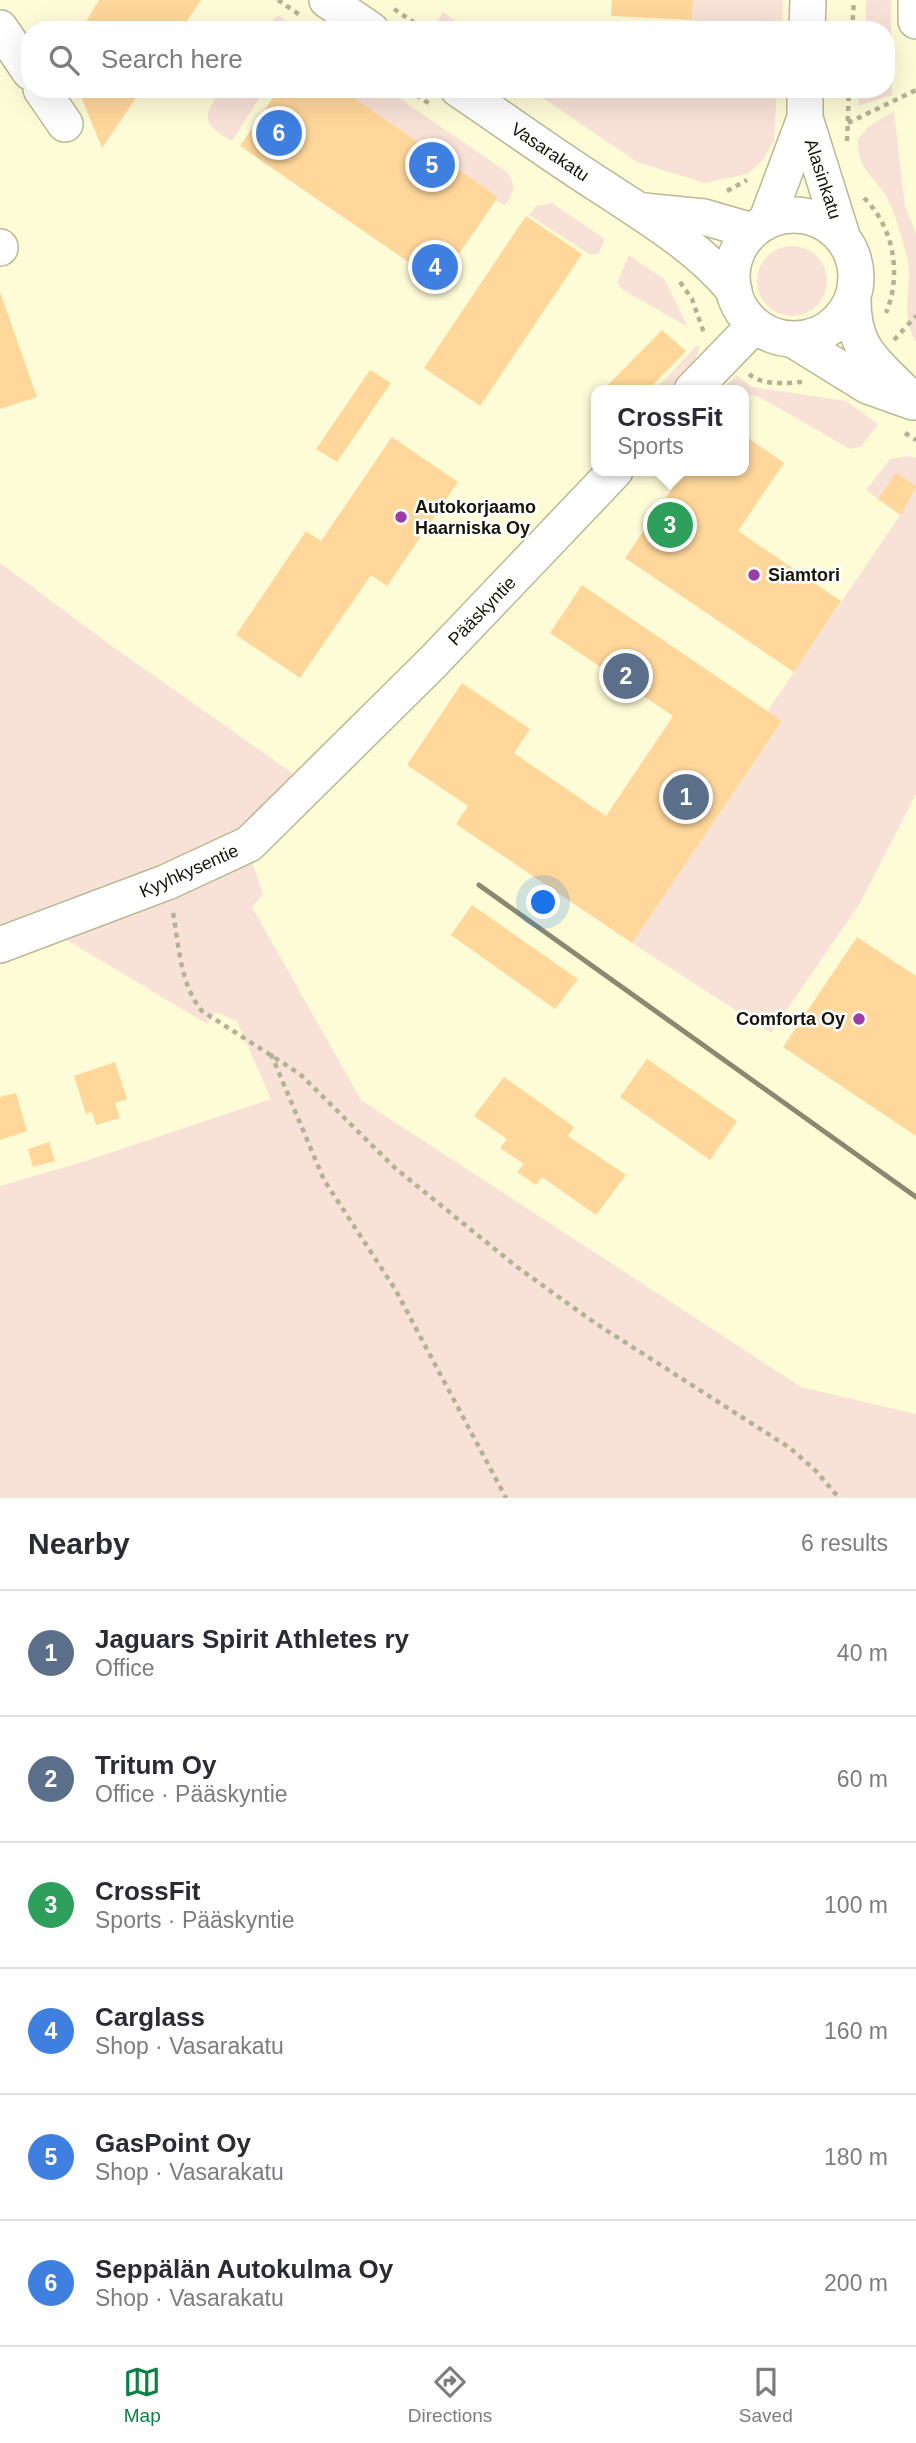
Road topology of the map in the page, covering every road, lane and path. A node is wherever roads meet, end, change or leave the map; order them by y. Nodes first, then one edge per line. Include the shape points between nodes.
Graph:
1 (327, 0) edge
2 (808, 0) edge
3 (854, 0) edge
4 (916, 0) edge
5 (380, 18) edge
6 (807, 21) edge
7 (853, 21) edge
8 (916, 21) edge
9 (0, 28) edge
10 (21, 59) edge
11 (916, 90) edge
12 (47, 98) edge
13 (471, 98) edge
14 (805, 104) edge
15 (848, 123) dead end
16 (65, 124) dead end
17 (643, 211) junction
18 (759, 227) junction
19 (843, 239) junction
20 (734, 290) junction
21 (853, 297) junction
22 (916, 316) edge
23 (755, 325) junction
24 (792, 339) junction
25 (894, 341) dead end
26 (697, 385) edge
27 (915, 403) edge
28 (610, 476) edge
29 (347, 748) joint
30 (167, 882) junction
31 (0, 945) edge
32 (271, 1053) junction
33 (506, 1498) edge
34 (839, 1498) edge

1 - 5 street
2 - 6 street
3 - 7 path
4 - 8 street
9 - 10 street
11 - 15 path
12 - 16 street
13 - 17 street, Vasarakatu
14 - 18 street, Alasinkatu
14 - 19 street, Alasinkatu
17 - 18 street, Vasarakatu
17 - 20 street, Vasarakatu via 711,263
18 - 19 street via 779,217 808,216
18 - 20 street via 735,258
19 - 21 street via 855,267
20 - 23 street
21 - 24 street via 836,323 822,332
21 - 27 street via 856,336
22 - 25 path
23 - 24 street
23 - 26 street
24 - 27 street via 868,386
28 - 29 street, Pääskyntie
29 - 30 street, Kyyhkysentie via 249,844
30 - 31 street, Kyyhkysentie
30 - 32 path via 192,999 202,1011
32 - 33 path via 324,1180 395,1289
32 - 34 path via 300,1074 394,1168 517,1267 790,1448

